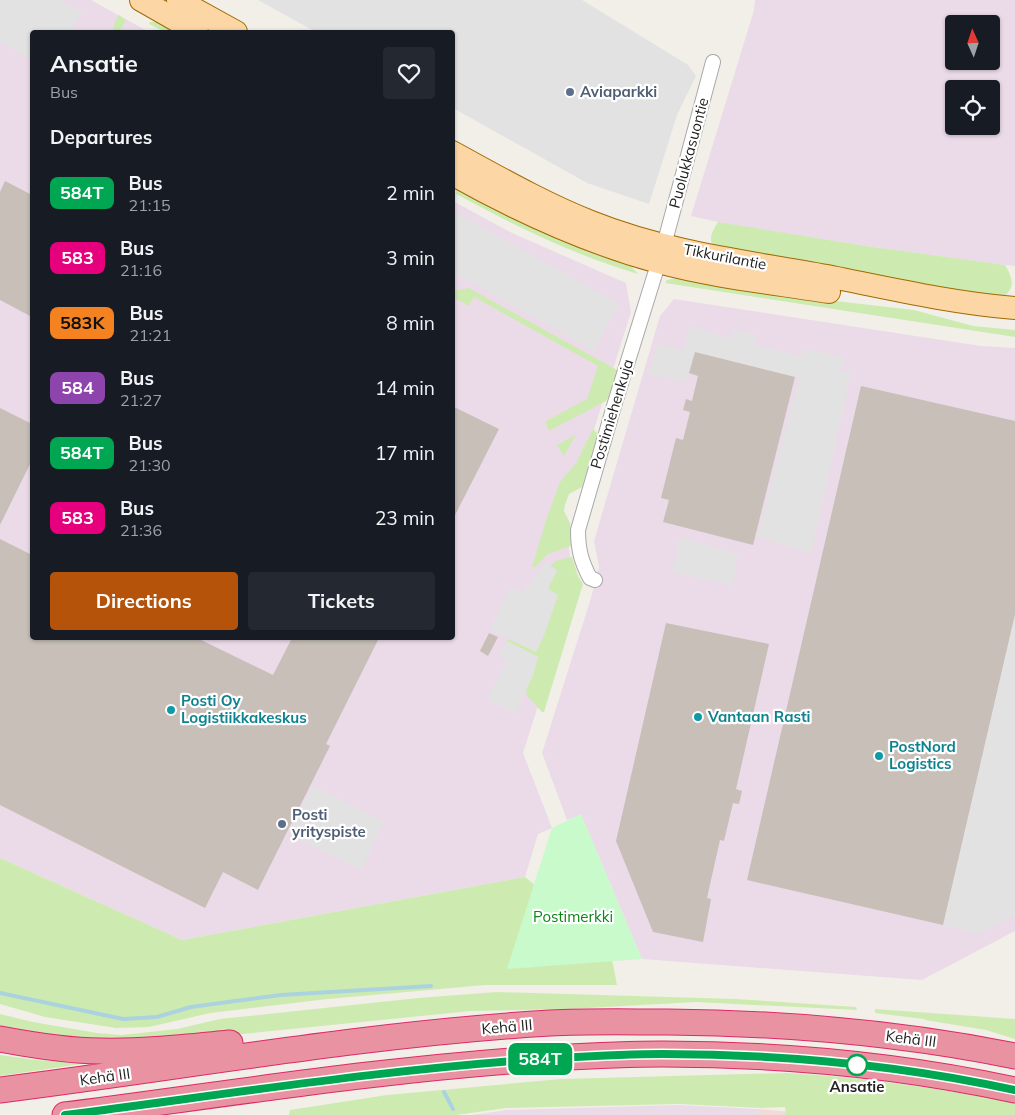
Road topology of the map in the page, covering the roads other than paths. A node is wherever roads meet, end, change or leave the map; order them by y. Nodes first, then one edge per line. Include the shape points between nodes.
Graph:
1 (141, 0) edge
2 (178, 0) edge
3 (194, 30) edge
4 (232, 30) edge
5 (713, 62) dead end
6 (455, 154) edge
7 (455, 176) edge
8 (662, 254) junction
9 (1015, 308) edge
10 (1015, 322) edge
11 (595, 580) dead end
12 (0, 1039) edge
13 (375, 1040) junction
14 (1015, 1056) edge
15 (350, 1077) junction
16 (0, 1090) edge
17 (1015, 1090) edge
18 (65, 1115) edge
19 (191, 1115) edge

1 - 3 main road
2 - 4 main road
5 - 8 street, Puolukkasuontie
6 - 8 main road, Tikkurilantie via 554,206
7 - 8 main road, Tikkurilantie via 498,200 572,233
8 - 9 main road, Tikkurilantie via 718,257 951,301
8 - 10 main road, Tikkurilantie via 702,272 978,319
8 - 11 street, Postimiehenkuja via 578,530 581,561 590,578
12 - 13 highway via 99,1052 274,1039
13 - 14 highway, Kehä III via 552,1023 716,1022 819,1028 928,1040
13 - 16 highway, Kehä III
15 - 17 highway via 496,1062 697,1054 837,1062
15 - 18 highway
15 - 19 highway via 276,1101

